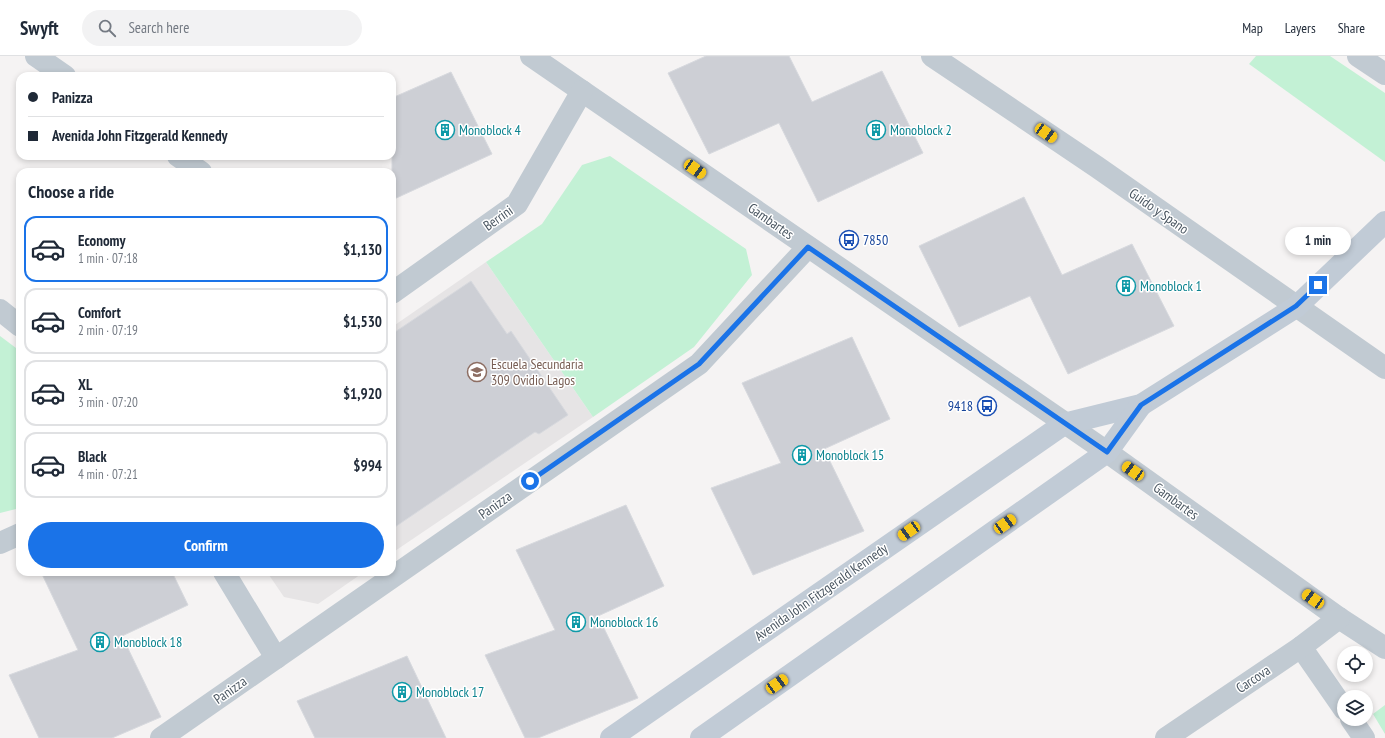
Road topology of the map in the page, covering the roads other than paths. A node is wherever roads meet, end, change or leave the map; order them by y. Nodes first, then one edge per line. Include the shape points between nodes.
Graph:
1 (36, 56) edge
2 (531, 56) edge
3 (932, 56) edge
4 (1358, 56) edge
5 (58, 72) edge
6 (1385, 74) edge
7 (582, 91) junction
8 (184, 160) edge
9 (195, 168) edge
10 (1385, 222) edge
11 (808, 247) junction
12 (396, 290) edge
13 (1296, 306) junction
14 (0, 310) edge
15 (16, 323) edge
16 (1385, 368) edge
17 (1141, 405) junction
18 (1064, 424) junction
19 (1107, 452) junction
20 (16, 536) edge
21 (0, 543) edge
22 (396, 575) edge
23 (226, 576) edge
24 (394, 576) edge
25 (1339, 618) junction
26 (1301, 647) junction
27 (1385, 648) edge
28 (276, 658) junction
29 (1337, 699) edge
30 (1356, 726) edge
31 (161, 738) edge
32 (612, 738) edge
33 (701, 738) edge
34 (1166, 738) edge
35 (1364, 738) edge

1 - 5 street
2 - 7 street, Gambartes
3 - 13 street, Guido y Spano
4 - 6 street
7 - 11 street, Gambartes
7 - 12 street, Berrini via 517,204
8 - 9 street
10 - 13 street, Avenida John Fitzgerald Kennedy
11 - 18 street, Gambartes
11 - 22 street, Panizza via 699,364
13 - 16 street, Guido y Spano
13 - 17 street, Avenida John Fitzgerald Kennedy
14 - 15 street
17 - 18 street, Avenida John Fitzgerald Kennedy
17 - 19 street, Avenida John Fitzgerald Kennedy
18 - 19 street, Gambartes
18 - 32 street, Avenida John Fitzgerald Kennedy
19 - 25 street, Gambartes
19 - 33 street, Avenida John Fitzgerald Kennedy
20 - 21 street
23 - 28 street
24 - 28 street, Panizza
25 - 26 street, Carcova
25 - 27 street, Gambartes
26 - 29 street
26 - 34 street, Carcova
28 - 31 street, Panizza
30 - 35 street

